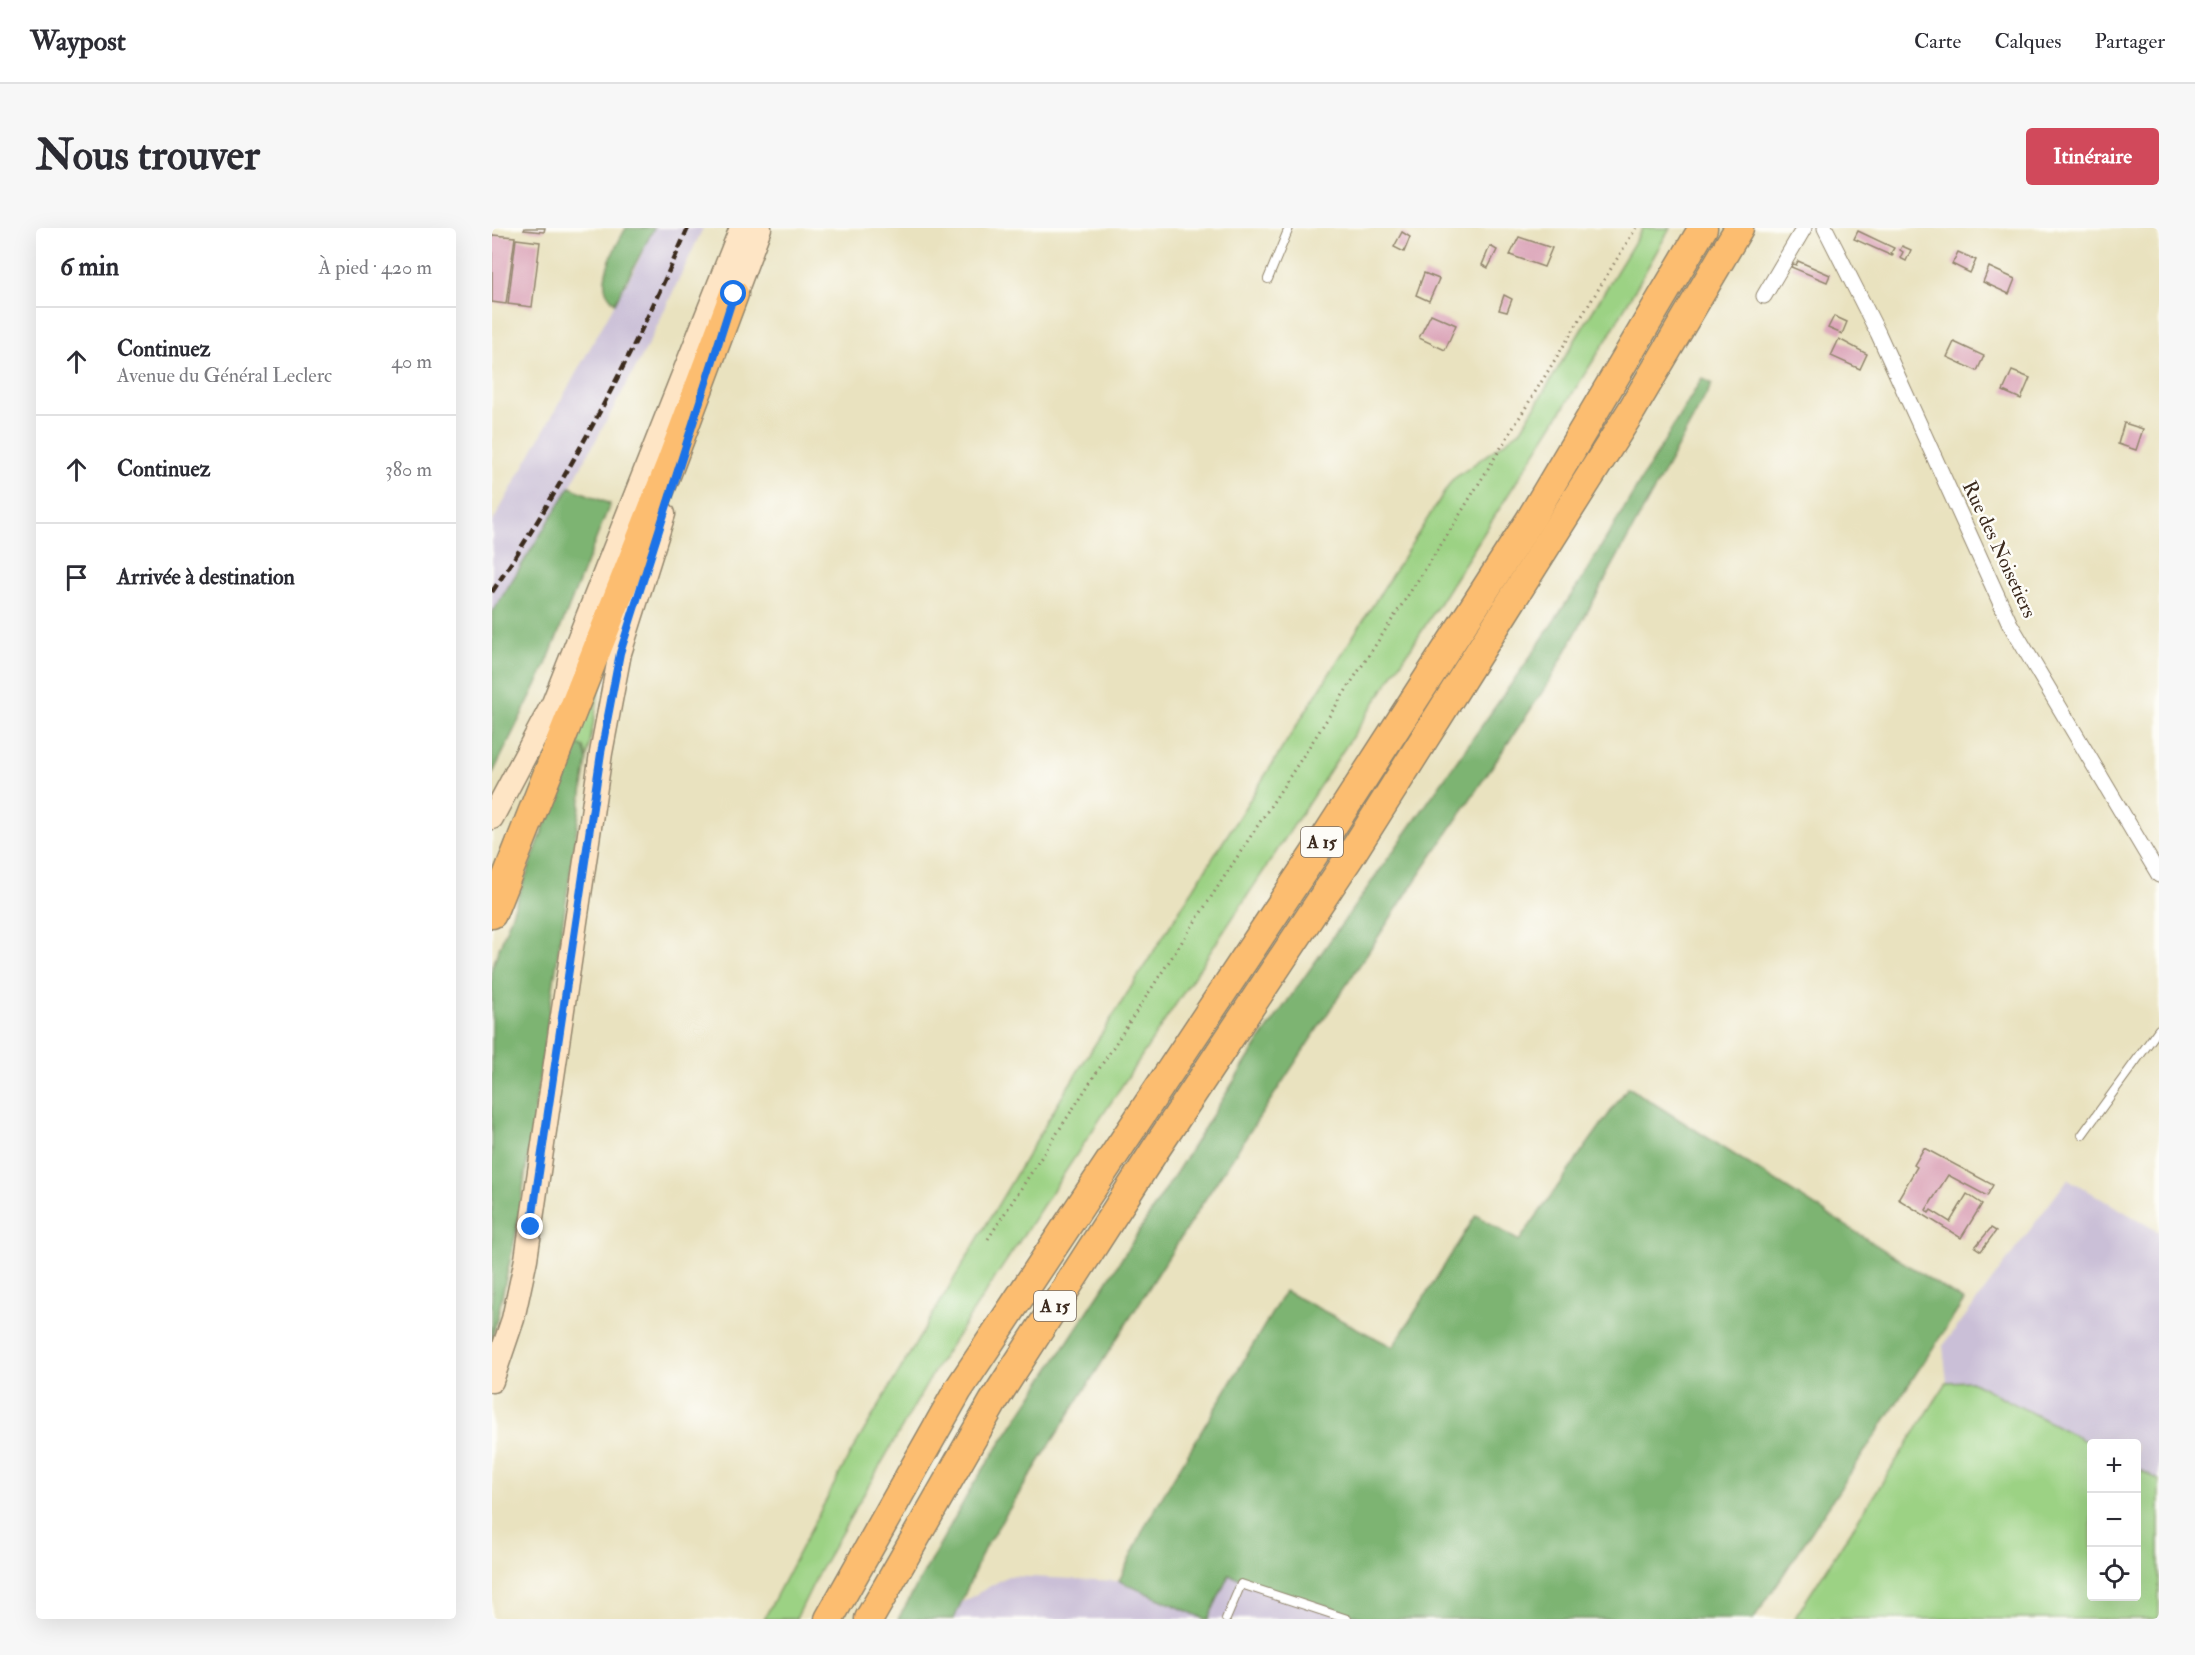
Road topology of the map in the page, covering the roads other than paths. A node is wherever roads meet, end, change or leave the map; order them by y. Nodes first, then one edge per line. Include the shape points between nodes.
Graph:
1 (741, 228) edge
2 (760, 228) edge
3 (1289, 228) edge
4 (1703, 228) edge
5 (1739, 228) edge
6 (1804, 228) edge
7 (1825, 228) edge
8 (1268, 279) dead end
9 (734, 294) junction
10 (1764, 296) dead end
11 (553, 703) junction
12 (492, 818) edge
13 (492, 861) edge
14 (2159, 875) edge
15 (492, 914) edge
16 (2159, 1029) edge
17 (2082, 1136) dead end
18 (492, 1381) edge
19 (829, 1619) edge
20 (869, 1619) edge
21 (1226, 1619) edge
22 (1347, 1619) edge

1 - 11 main road
2 - 9 main road
3 - 8 lane
4 - 19 highway, A 15 via 1530,520 1323,841 958,1390
5 - 20 highway, A 15 via 1630,413 1356,848 993,1402
6 - 10 street
7 - 14 street, Rue des Noisetiers via 1878,333 2010,624
9 - 15 highway
9 - 18 main road via 640,586 612,687 526,1258 513,1319
11 - 12 main road
11 - 13 highway
16 - 17 lane
21 - 22 lane via 1241,1584

